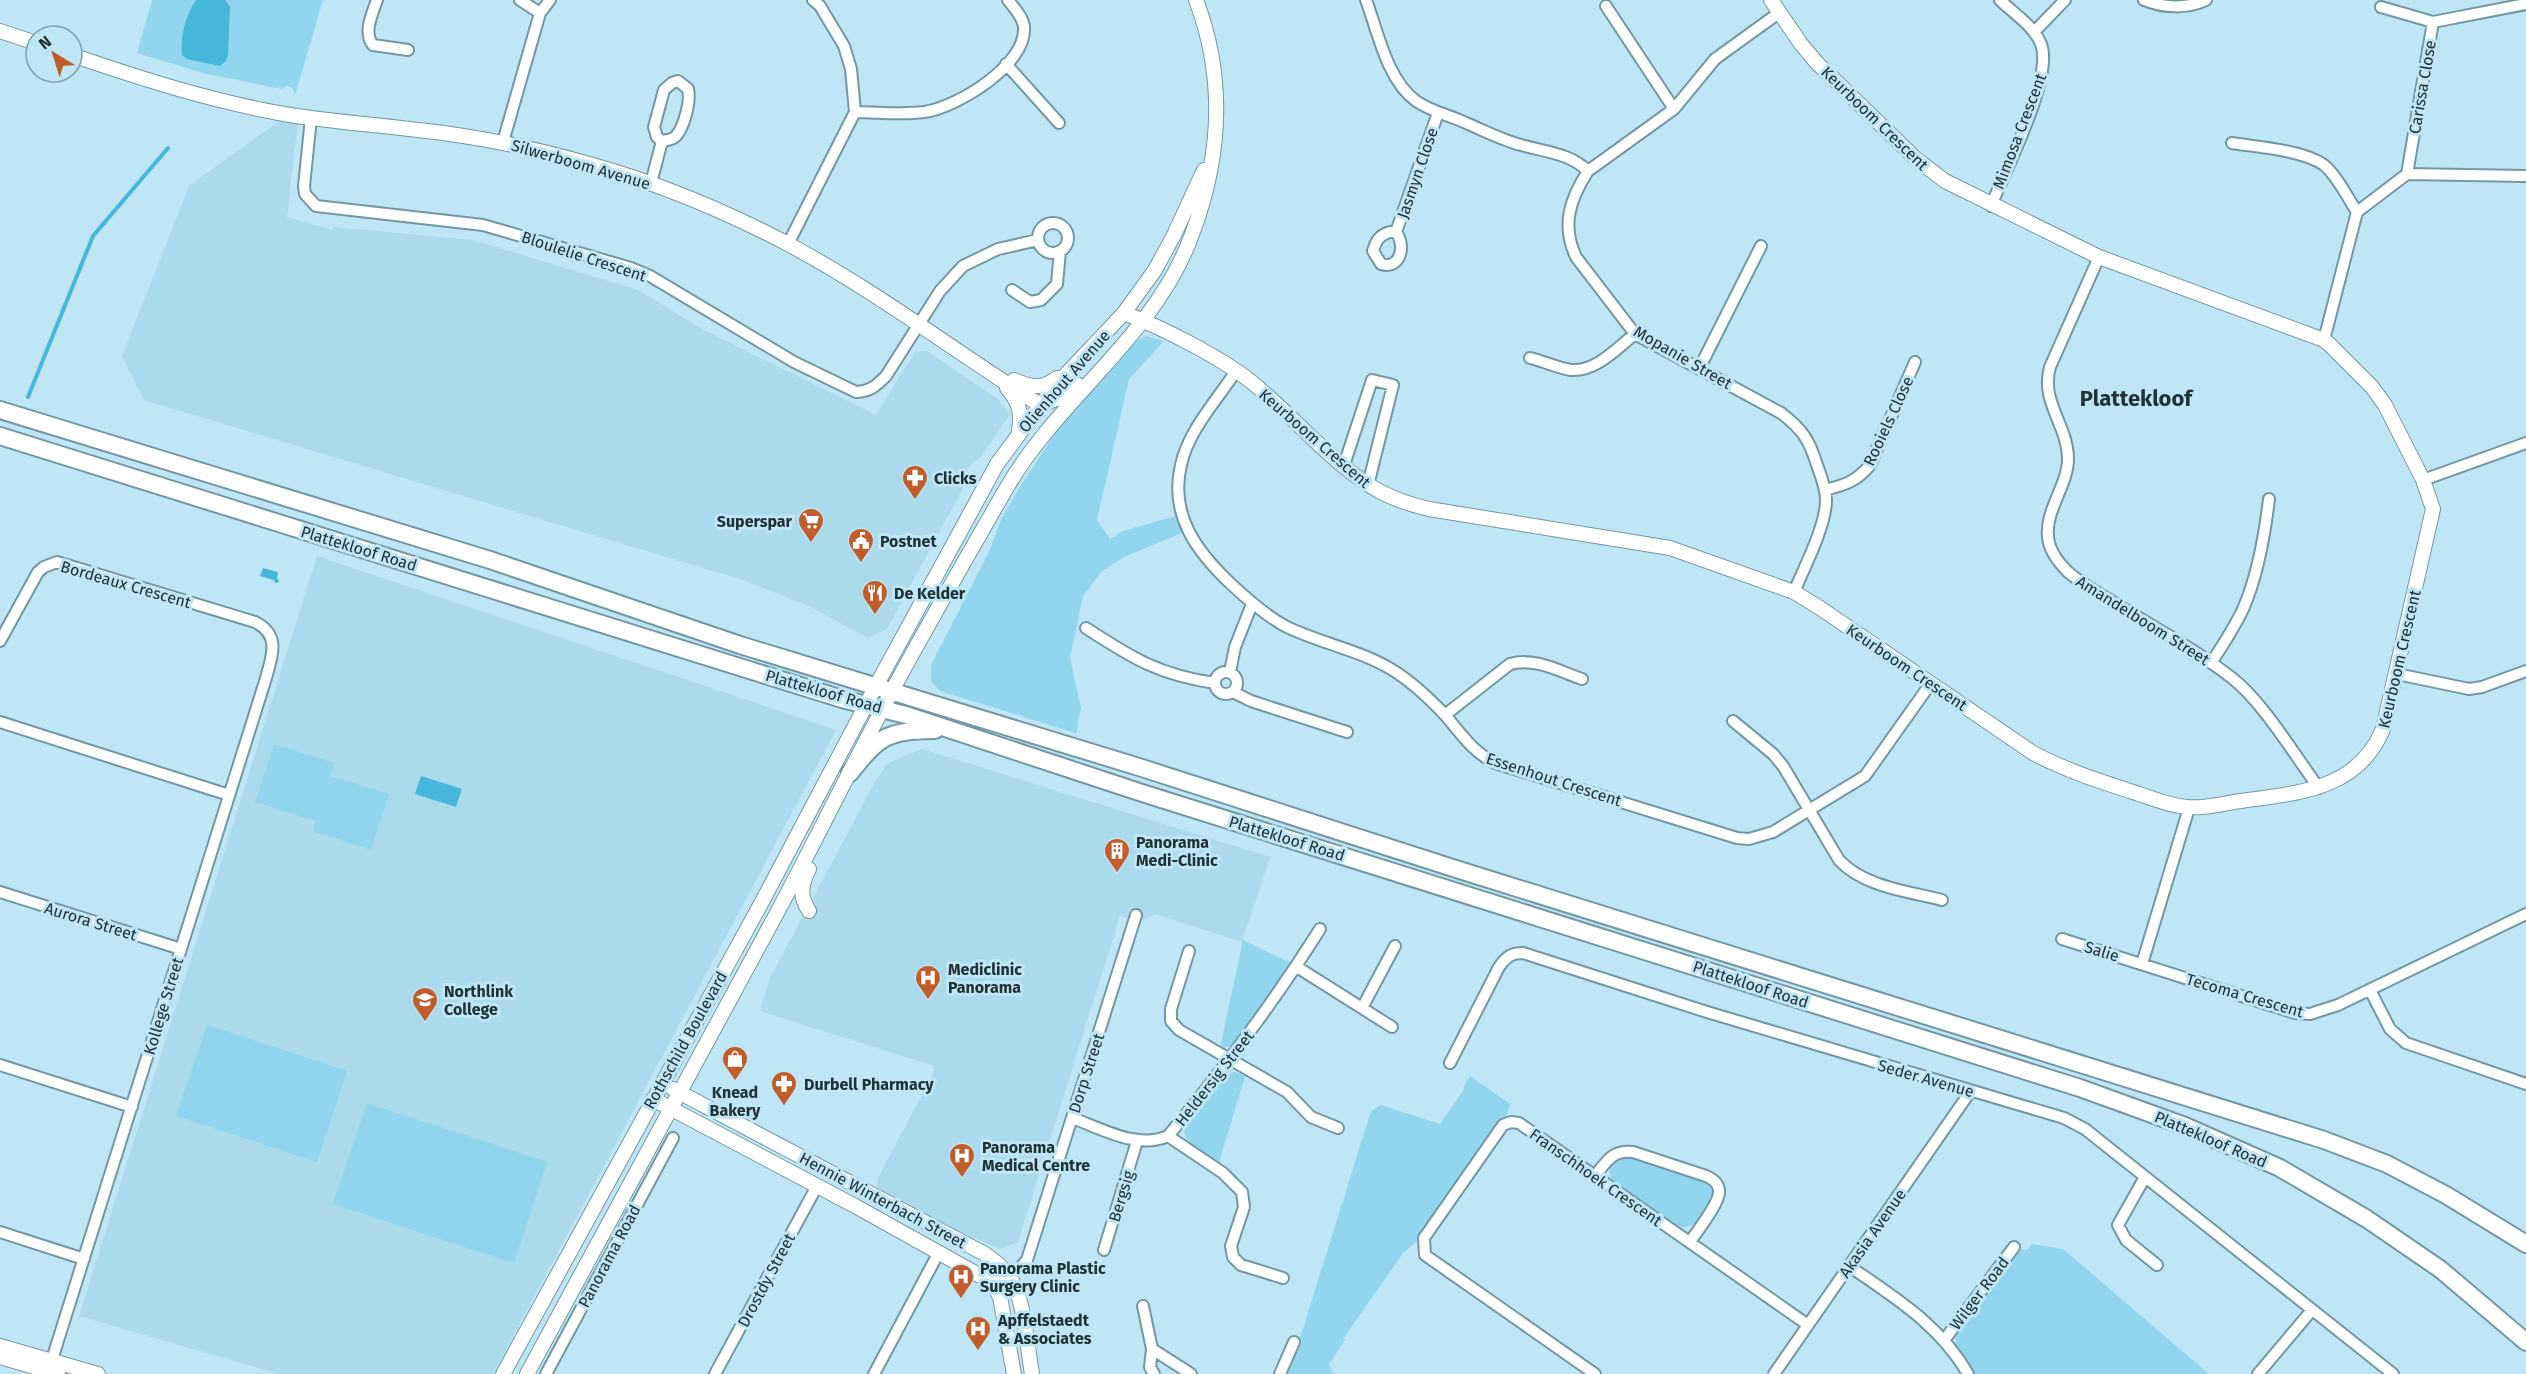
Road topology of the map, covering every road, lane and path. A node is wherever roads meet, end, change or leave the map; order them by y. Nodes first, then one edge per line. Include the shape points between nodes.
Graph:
1 (377, 0) edge
2 (520, 0) edge
3 (550, 0) edge
4 (813, 0) edge
5 (1008, 0) edge
6 (1196, 0) edge
7 (1366, 0) edge
8 (1771, 0) edge
9 (2000, 0) edge
10 (2065, 0) edge
11 (2144, 0) edge
12 (2206, 0) edge
13 (2526, 4) edge
14 (1606, 6) dead end
15 (2380, 7) dead end
16 (1780, 12) junction
17 (540, 13) junction
18 (2433, 22) junction
19 (0, 31) edge
20 (2034, 32) junction
21 (24, 39) edge
22 (408, 50) dead end
23 (84, 59) edge
24 (1006, 64) junction
25 (1674, 109) junction
26 (855, 112) junction
27 (1438, 113) junction
28 (311, 118) junction
29 (1059, 123) dead end
30 (1215, 140) junction
31 (662, 141) junction
32 (503, 142) junction
33 (2232, 143) dead end
34 (1588, 171) junction
35 (2407, 174) junction
36 (2526, 176) edge
37 (651, 183) junction
38 (1991, 206) junction
39 (2357, 212) junction
40 (1396, 232) dead end
41 (1038, 240) junction
42 (788, 244) junction
43 (1761, 246) dead end
44 (1060, 251) junction
45 (2099, 257) junction
46 (1012, 290) dead end
47 (1124, 313) junction
48 (1144, 321) junction
49 (919, 324) junction
50 (1635, 334) junction
51 (2324, 340) junction
52 (1530, 358) dead end
53 (1077, 362) junction
54 (1915, 362) dead end
55 (1104, 364) junction
56 (1700, 367) junction
57 (1236, 371) junction
58 (999, 376) junction
59 (1040, 405) junction
60 (0, 410) edge
61 (1019, 432) junction
62 (0, 436) edge
63 (2526, 443) edge
64 (1035, 446) junction
65 (1344, 465) junction
66 (2422, 480) junction
67 (1368, 484) junction
68 (1825, 490) junction
69 (2269, 499) dead end
70 (1794, 592) junction
71 (1252, 604) junction
72 (1086, 628) dead end
73 (0, 641) edge
74 (274, 652) joint
75 (2211, 663) junction
76 (2526, 671) edge
77 (1230, 672) junction
78 (2397, 674) junction
79 (1582, 679) dead end
80 (1215, 682) junction
81 (1931, 683) junction
82 (876, 686) junction
83 (892, 691) junction
84 (1233, 692) junction
85 (866, 705) junction
86 (884, 708) junction
87 (1445, 715) junction
88 (1733, 721) dead end
89 (0, 722) edge
90 (948, 729) junction
91 (1347, 732) dead end
92 (850, 773) junction
93 (2319, 788) junction
94 (230, 795) junction
95 (2189, 808) junction
96 (1809, 810) junction
97 (829, 814) junction
98 (0, 892) edge
99 (1942, 900) dead end
100 (809, 911) dead end
101 (2526, 914) edge
102 (1136, 915) dead end
103 (1320, 930) dead end
104 (2062, 939) dead end
105 (1395, 946) dead end
106 (181, 949) junction
107 (1188, 951) dead end
108 (2142, 964) junction
109 (1298, 967) junction
110 (2370, 990) junction
111 (1362, 1008) junction
112 (1392, 1027) dead end
113 (1230, 1061) junction
114 (1450, 1064) dead end
115 (0, 1065) edge
116 (661, 1084) junction
117 (2526, 1084) edge
118 (679, 1092) junction
119 (1970, 1092) junction
120 (653, 1099) junction
121 (132, 1107) junction
122 (671, 1108) junction
123 (1072, 1118) junction
124 (1338, 1128) dead end
125 (1168, 1136) junction
126 (673, 1138) dead end
127 (1137, 1141) junction
128 (1595, 1176) junction
129 (2145, 1177) junction
130 (817, 1186) junction
131 (0, 1232) edge
132 (1690, 1242) junction
133 (2526, 1244) edge
134 (2014, 1248) dead end
135 (1104, 1250) dead end
136 (939, 1252) junction
137 (84, 1259) junction
138 (2157, 1265) dead end
139 (1849, 1266) junction
140 (1009, 1275) junction
141 (1283, 1278) dead end
142 (993, 1283) junction
143 (1143, 1306) dead end
144 (2312, 1310) junction
145 (1808, 1325) junction
146 (1945, 1339) junction
147 (1294, 1342) dead end
148 (2526, 1342) edge
149 (0, 1346) edge
150 (1152, 1349) junction
151 (0, 1357) edge
152 (53, 1368) edge
153 (98, 1374) edge
154 (503, 1374) edge
155 (527, 1374) edge
156 (546, 1374) edge
157 (715, 1374) edge
158 (874, 1374) edge
159 (1014, 1374) edge
160 (1032, 1374) edge
161 (1154, 1374) edge
162 (1191, 1374) edge
163 (1280, 1374) edge
164 (1595, 1374) edge
165 (1774, 1374) edge
166 (1968, 1374) edge
167 (2258, 1374) edge
168 (2393, 1374) edge

1 - 22 street via 368,33 370,42
2 - 17 street
3 - 17 street
4 - 26 street via 844,46 851,69
5 - 24 street via 1024,27 1023,38
6 - 30 street, Olienhout Avenue via 1214,61
7 - 27 street via 1403,88
8 - 16 street, Keurboom Crescent
9 - 20 street
10 - 20 street
11 - 12 street via 2168,6
13 - 18 street, Carissa Close
14 - 25 street
15 - 18 street
16 - 25 street, Mopanie Street via 1715,59
16 - 38 street, Keurboom Crescent via 1817,63 1915,158 1945,181
17 - 32 street
18 - 35 street, Carissa Close
19 - 21 street
20 - 38 street, Mimosa Crescent via 2041,44 2043,70
23 - 28 street, Silwerboom Avenue via 187,93
24 - 26 street via 964,99 943,107 924,112
24 - 29 street
25 - 34 street, Mopanie Street
26 - 42 street
27 - 34 street via 1511,142 1565,155
27 - 40 street, Jasmyn Close
28 - 32 street, Silwerboom Avenue
28 - 49 street, Bloulelie Crescent via 304,186 305,194 316,206 483,225 631,268 794,362 856,392 876,387
30 - 47 street, Olienhout Avenue via 1174,236
30 - 48 street, Olienhout Avenue via 1211,173 1190,241 1173,278
31 - 31 street via 654,127 664,90 678,81 688,89 689,98 680,131 671,140
31 - 37 street
32 - 37 street, Silwerboom Avenue
33 - 39 street via 2294,154 2323,164
34 - 50 street, Mopanie Street via 1579,184 1569,215 1570,243 1576,257
35 - 36 street
35 - 39 street
37 - 42 street, Silwerboom Avenue
38 - 45 street, Keurboom Crescent
39 - 51 street
41 - 44 street via 1047,251
41 - 44 street via 1043,226 1061,225 1068,238
41 - 49 street via 998,249 963,266 940,291
42 - 49 street, Silwerboom Avenue
43 - 56 street
44 - 46 street via 1057,284 1041,300 1030,302
45 - 51 street, Keurboom Crescent
45 - 75 street, Amandelboom Street via 2046,381 2068,458 2048,537 2056,560 2081,582
47 - 48 street, Keurboom Crescent
47 - 53 street, Olienhout Avenue
48 - 55 street, Olienhout Avenue
48 - 57 street, Keurboom Crescent
49 - 58 street, Silwerboom Avenue
50 - 52 street via 1597,364 1584,369 1570,370
50 - 56 street, Mopanie Street
51 - 66 street, Keurboom Crescent via 2385,405
53 - 58 street via 1043,386
53 - 59 street, Olienhout Avenue
54 - 68 street, Rooiels Close via 1870,465 1860,477
55 - 59 street via 1062,397
55 - 64 street, Olienhout Avenue
56 - 68 street, Mopanie Street via 1799,427 1811,446
57 - 65 street, Keurboom Crescent
57 - 71 street, Essenhout Crescent via 1185,451 1180,465 1179,498 1185,525 1198,549
58 - 59 street, Silwerboom Avenue
58 - 61 street via 1018,400 1022,416
59 - 61 street, Olienhout Avenue
59 - 64 street via 1042,424
60 - 82 main road, Plattekloof Road via 490,560 740,645
61 - 82 street, Olienhout Avenue via 975,503
62 - 85 main road, Plattekloof Road
63 - 66 street
64 - 83 street, Olienhout Avenue via 1008,485
65 - 67 street, Keurboom Crescent
65 - 67 street via 1372,380 1393,385
66 - 78 street, Keurboom Crescent via 2433,509 2432,520
67 - 70 street, Keurboom Crescent via 1403,502 1429,509 1670,548
68 - 70 street, Mopanie Street via 1822,522
69 - 75 street via 2265,531 2245,604
70 - 81 street, Keurboom Crescent
71 - 77 street
71 - 87 street, Essenhout Crescent via 1287,627 1392,670
72 - 80 street via 1148,666
73 - 74 street, Bordeaux Crescent via 38,572 57,562 255,622 268,632
74 - 94 street, Kollege Street
75 - 93 street, Amandelboom Street via 2244,689
76 - 78 street via 2469,689
77 - 80 street via 1217,676
77 - 84 street via 1238,681
78 - 93 street, Keurboom Crescent via 2384,729 2376,745 2343,776
79 - 87 street via 1520,661 1510,664
80 - 84 street via 1219,692
81 - 95 street, Keurboom Crescent via 2058,767
81 - 96 street, Essenhout Crescent via 1865,776
82 - 83 main road, Plattekloof Road
82 - 85 street, Olienhout Avenue
83 - 86 street, Olienhout Avenue
83 - 133 main road, Plattekloof Road via 2324,1140 2387,1164 2446,1194
84 - 91 street
85 - 86 main road, Plattekloof Road
85 - 116 street, Rothschild Boulevard
86 - 90 main road, Plattekloof Road
86 - 92 street, Rothschild Boulevard
87 - 96 street, Essenhout Crescent via 1471,747 1495,763 1737,838 1761,837
88 - 96 street via 1773,754
89 - 94 street
90 - 92 main road via 906,730 889,735
90 - 148 main road, Plattekloof Road via 2080,1088 2185,1126 2280,1168 2367,1219 2440,1269
92 - 97 street, Rothschild Boulevard
93 - 95 street, Keurboom Crescent
94 - 106 street, Kollege Street
95 - 108 street
96 - 99 street via 1850,871 1863,879
97 - 100 street via 824,838 801,888
97 - 118 street, Rothschild Boulevard
98 - 106 street, Aurora Street
101 - 110 street, Tecoma Crescent
102 - 123 street, Dorp Street
103 - 109 street, Heldersig Street
104 - 108 street, Salie
105 - 111 street
106 - 121 street, Kollege Street
107 - 113 street via 1171,1021
108 - 110 street, Tecoma Crescent via 2295,1013 2322,1011
109 - 111 street
109 - 113 street, Heldersig Street
110 - 117 street via 2390,1029 2406,1043
111 - 112 street
113 - 124 street via 1287,1092 1311,1117
113 - 125 street, Heldersig Street
114 - 119 street, Seder Avenue via 1499,966 1514,953 1523,953
115 - 121 street
116 - 118 street, Hennie Winterbach Street
116 - 120 street, Rothschild Boulevard
118 - 122 street, Rothschild Boulevard
118 - 140 street, Hennie Winterbach Street via 985,1254
119 - 129 street, Seder Avenue via 2064,1118 2085,1129
119 - 139 street, Akasia Avenue
120 - 122 street, Hennie Winterbach Street
120 - 154 street, Rothschild Boulevard
121 - 137 street, Kollege Street
122 - 130 street, Hennie Winterbach Street
122 - 155 street, Rothschild Boulevard
123 - 127 street, Heldersig Street
123 - 140 street, Dorp Street via 1027,1260
125 - 127 street, Heldersig Street
125 - 141 street via 1223,1173 1242,1192 1244,1207 1231,1246 1233,1257 1241,1265
126 - 156 street, Panorama Road
127 - 135 street, Bergsig
128 - 132 street, Franschhoek Crescent
128 - 132 street via 1606,1161 1622,1151 1714,1181 1719,1189 1718,1199
128 - 164 street, Franschhoek Crescent via 1518,1123 1503,1125 1423,1244 1430,1260
129 - 138 street via 2118,1225 2126,1240
129 - 144 street, Seder Avenue
130 - 136 street, Hennie Winterbach Street
130 - 157 street, Drostdy Street
131 - 137 street
132 - 145 street, Franschhoek Crescent
134 - 146 street, Wilger Road
136 - 142 street, Hennie Winterbach Street
136 - 158 street
137 - 152 street, Kollege Street
139 - 145 street, Akasia Avenue
139 - 146 street via 1917,1313
140 - 142 street, Dorp Street
140 - 160 street, Hennie Winterbach Street via 1020,1305
142 - 159 street via 1000,1297
143 - 150 street
144 - 167 street
144 - 168 street, Seder Avenue
145 - 165 street, Akasia Avenue
146 - 166 street
147 - 163 street
149 - 152 street
150 - 161 street via 1150,1367
150 - 162 street
151 - 152 street
152 - 153 street

